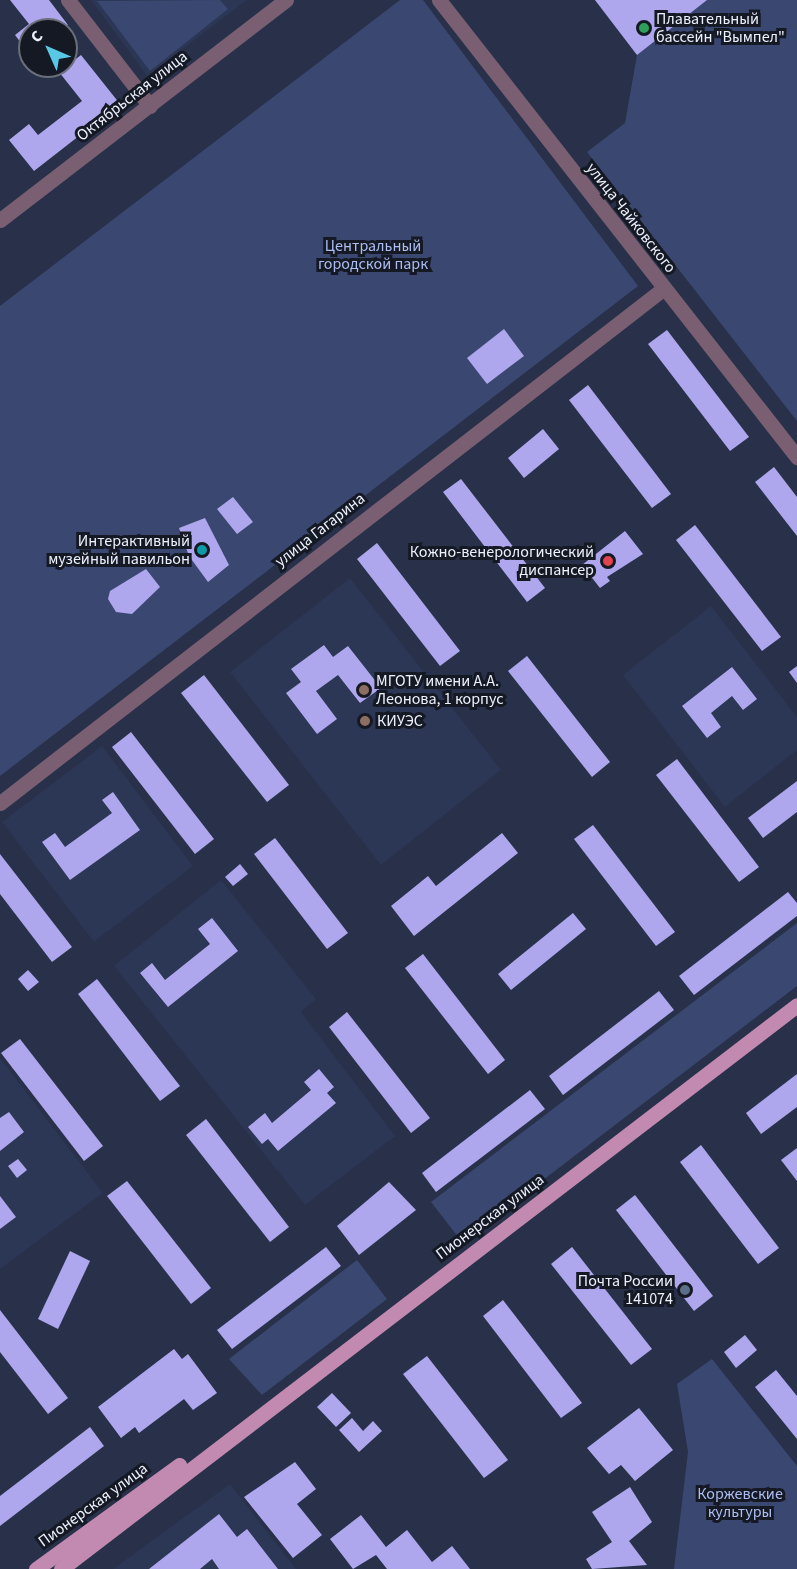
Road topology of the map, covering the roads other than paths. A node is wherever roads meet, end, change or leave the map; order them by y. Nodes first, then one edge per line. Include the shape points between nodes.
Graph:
1 (68, 0) edge
2 (286, 0) edge
3 (439, 0) edge
4 (150, 106) junction
5 (0, 220) edge
6 (663, 289) junction
7 (797, 457) edge
8 (0, 803) edge
9 (797, 1005) edge
10 (204, 1458) junction
11 (36, 1569) edge
12 (61, 1569) edge

1 - 4 street
2 - 4 street, Октябрьская улица
3 - 6 street, улица Чайковского
4 - 5 street, Октябрьская улица
6 - 7 street, улица Чайковского
6 - 8 street, улица Гагарина
9 - 10 main road, Пионерская улица
10 - 11 main road, Пионерская улица via 184,1461
10 - 12 main road, Пионерская улица

